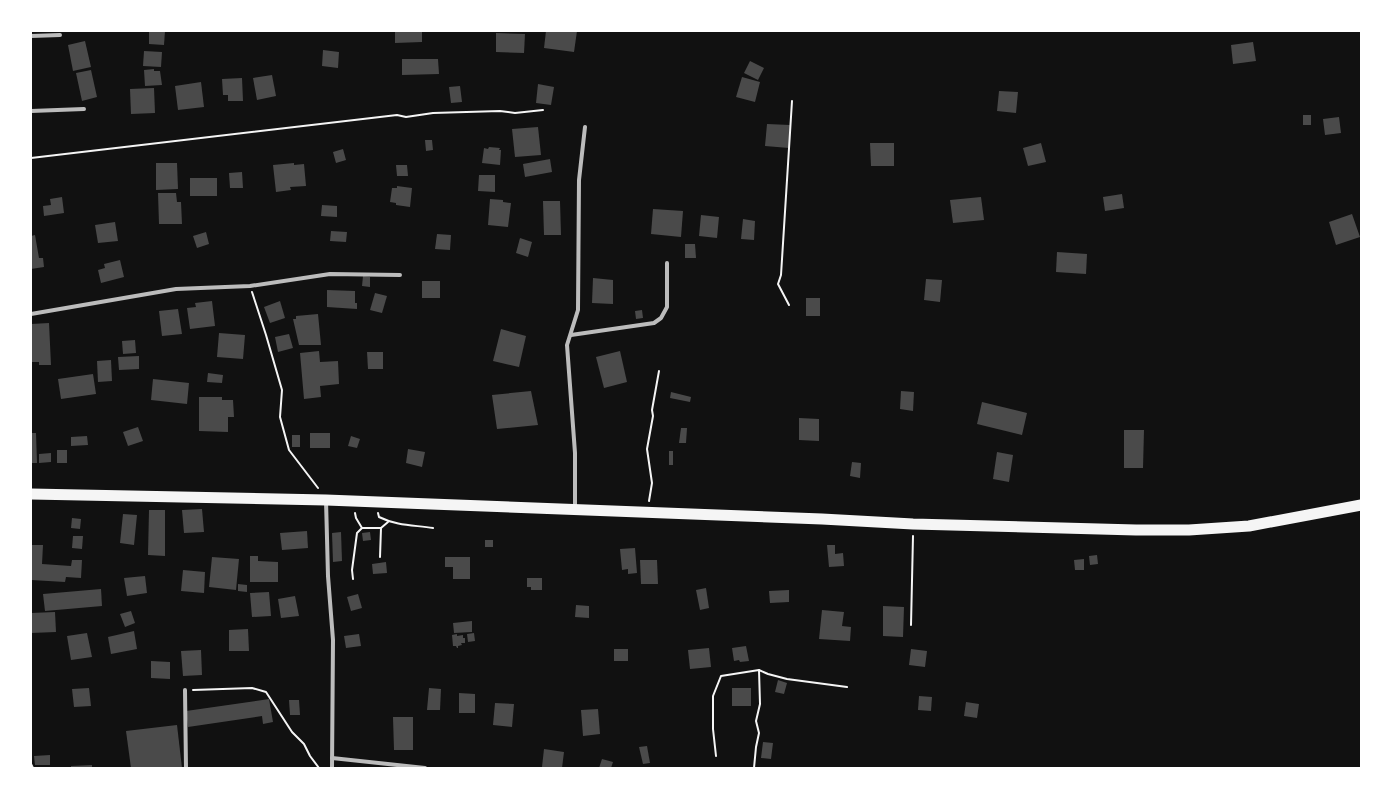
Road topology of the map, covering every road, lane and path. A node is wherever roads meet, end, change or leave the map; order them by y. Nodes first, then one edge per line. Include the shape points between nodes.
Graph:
1 (60, 35) dead end
2 (31, 36) edge
3 (792, 101) dead end
4 (84, 109) dead end
5 (543, 110) dead end
6 (31, 111) edge
7 (585, 127) dead end
8 (31, 158) edge
9 (667, 263) dead end
10 (400, 275) dead end
11 (250, 286) junction
12 (789, 305) dead end
13 (31, 314) edge
14 (571, 334) junction
15 (659, 371) dead end
16 (31, 494) edge
17 (326, 500) junction
18 (352, 501) junction
19 (377, 502) junction
20 (1361, 505) edge
21 (575, 509) junction
22 (647, 512) junction
23 (388, 522) junction
24 (914, 524) junction
25 (362, 528) junction
26 (381, 528) junction
27 (433, 528) dead end
28 (380, 557) dead end
29 (353, 579) dead end
30 (911, 625) dead end
31 (759, 670) junction
32 (847, 687) dead end
33 (185, 690) joint
34 (716, 756) dead end
35 (332, 758) junction
36 (31, 764) edge
37 (33, 768) edge
38 (186, 768) edge
39 (318, 768) edge
40 (332, 768) edge
41 (425, 768) edge
42 (754, 768) edge

1 - 2 street
3 - 12 path via 781,275 778,284
4 - 6 street
5 - 8 path via 515,113 433,113 406,117 397,115
7 - 14 street via 579,180 578,310
9 - 14 street via 667,307 661,318 654,323
10 - 11 street via 330,274
11 - 13 street via 176,289
11 - 17 path via 282,390 280,418 289,450
14 - 21 street via 567,345 575,453
15 - 22 path via 647,449 652,483
16 - 17 highway
17 - 18 highway
17 - 35 street via 333,640
18 - 19 highway
18 - 25 path via 356,518
19 - 21 highway
19 - 23 path via 379,517
20 - 24 highway via 1249,526 1189,530
21 - 22 highway
22 - 24 highway
23 - 26 path
23 - 27 path
24 - 30 path
25 - 26 path
25 - 29 path via 357,532
26 - 28 path
31 - 32 path via 787,679
31 - 34 path via 721,676 714,696
31 - 42 path via 760,704 756,721 759,733
33 - 38 street
33 - 39 path via 252,688 266,692
35 - 40 street
35 - 41 street
36 - 37 path

